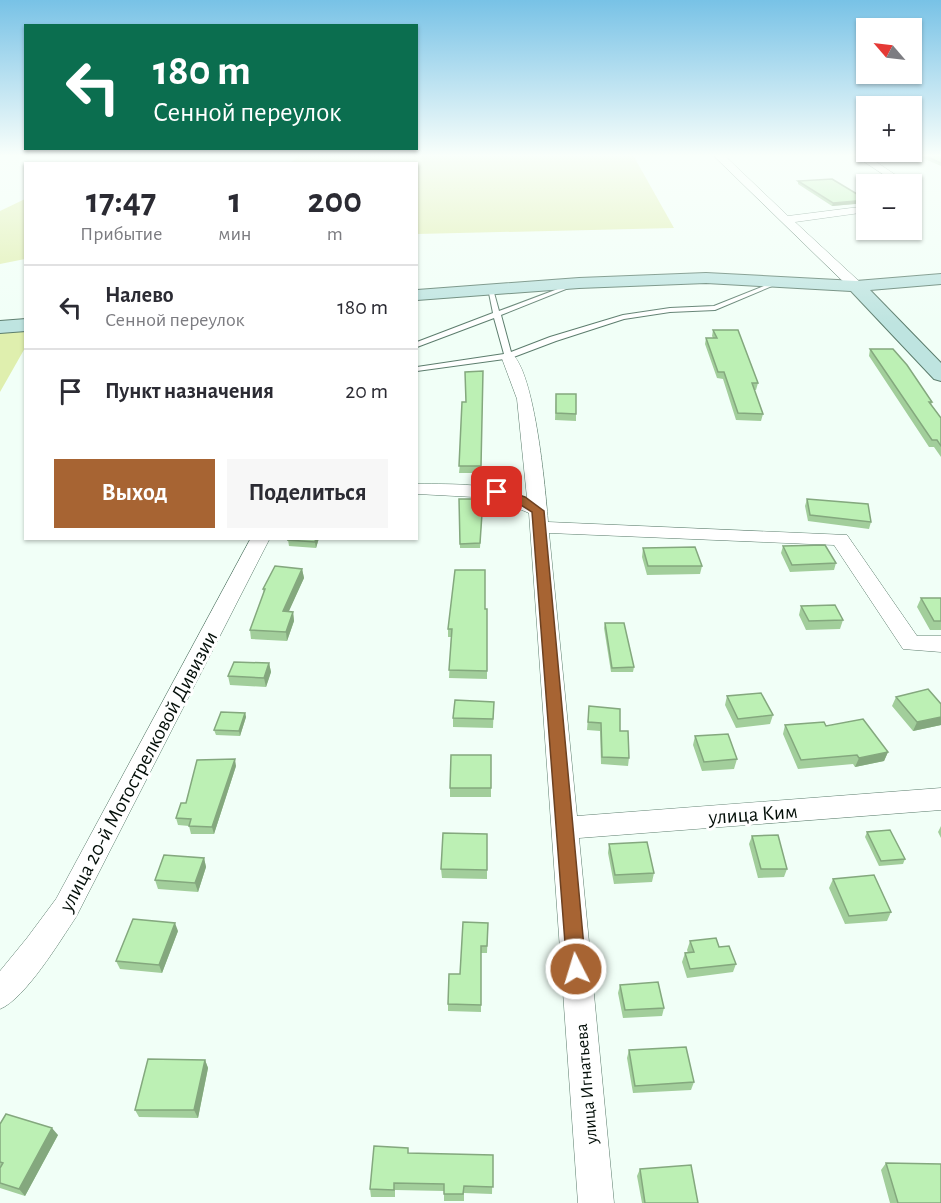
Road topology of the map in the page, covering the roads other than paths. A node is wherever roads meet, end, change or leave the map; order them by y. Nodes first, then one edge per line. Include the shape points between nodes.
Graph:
1 (779, 211) edge
2 (850, 211) edge
3 (788, 219) junction
4 (941, 279) edge
5 (782, 280) junction
6 (579, 283) junction
7 (856, 286) junction
8 (490, 289) junction
9 (418, 295) edge
10 (496, 313) junction
11 (24, 326) edge
12 (0, 327) edge
13 (418, 345) edge
14 (508, 356) junction
15 (418, 369) edge
16 (941, 375) edge
17 (418, 489) edge
18 (538, 519) junction
19 (260, 540) edge
20 (941, 644) edge
21 (941, 800) edge
22 (564, 828) junction
23 (0, 994) edge
24 (596, 1203) edge

1 - 3 street
2 - 3 street
3 - 7 street
4 - 7 street
5 - 6 street via 706,278
5 - 7 street
5 - 14 lane via 715,308 623,317
6 - 8 street
6 - 10 lane
7 - 16 street
8 - 9 street
8 - 10 lane, улица Игнатьева
10 - 13 lane
10 - 14 lane, улица Игнатьева
11 - 12 street
14 - 15 lane
14 - 18 street, улица Игнатьева via 525,399
17 - 18 street via 497,492 521,500
18 - 20 street via 840,539 911,644
18 - 22 street, улица Игнатьева
19 - 23 street, улица 20-й Мотострелковой Дивизии via 66,908
21 - 22 street, улица Ким
22 - 24 street, улица Игнатьева

